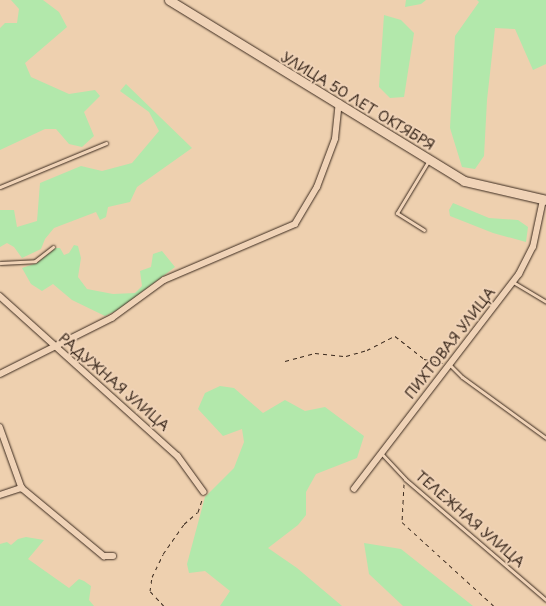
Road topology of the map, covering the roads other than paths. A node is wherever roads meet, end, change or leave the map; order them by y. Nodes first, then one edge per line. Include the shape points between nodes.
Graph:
1 (169, 0) edge
2 (339, 103) junction
3 (106, 143) dead end
4 (429, 160) junction
5 (0, 187) edge
6 (545, 200) edge
7 (424, 230) dead end
8 (53, 247) dead end
9 (0, 263) edge
10 (513, 282) junction
11 (0, 296) edge
12 (546, 302) edge
13 (56, 348) junction
14 (449, 364) junction
15 (0, 374) edge
16 (0, 427) edge
17 (546, 438) edge
18 (381, 453) junction
19 (22, 488) junction
20 (354, 489) dead end
21 (204, 492) road end
22 (0, 495) edge
23 (113, 556) dead end
24 (546, 600) edge

1 - 2 main road, УЛИЦА 50 ЛЕТ ОКТЯБРЯ
2 - 4 main road, УЛИЦА 50 ЛЕТ ОКТЯБРЯ
2 - 13 street via 334,139 317,187 295,224 164,280 112,318
3 - 5 lane
4 - 6 main road, УЛИЦА 50 ЛЕТ ОКТЯБРЯ via 464,181
4 - 7 lane via 396,213
6 - 10 street, ПИХТОВАЯ УЛИЦА via 533,247
8 - 9 lane via 35,261
10 - 12 lane
10 - 14 street, ПИХТОВАЯ УЛИЦА
11 - 13 street, РАДУЖНАЯ УЛИЦА
13 - 15 street
13 - 21 street, РАДУЖНАЯ УЛИЦА via 178,456
14 - 17 lane via 462,378
14 - 18 street, ПИХТОВАЯ УЛИЦА
16 - 19 street
18 - 20 street, ПИХТОВАЯ УЛИЦА
18 - 24 lane, ТЕЛЕЖНАЯ УЛИЦА via 405,479
19 - 22 street
19 - 23 street via 104,556

